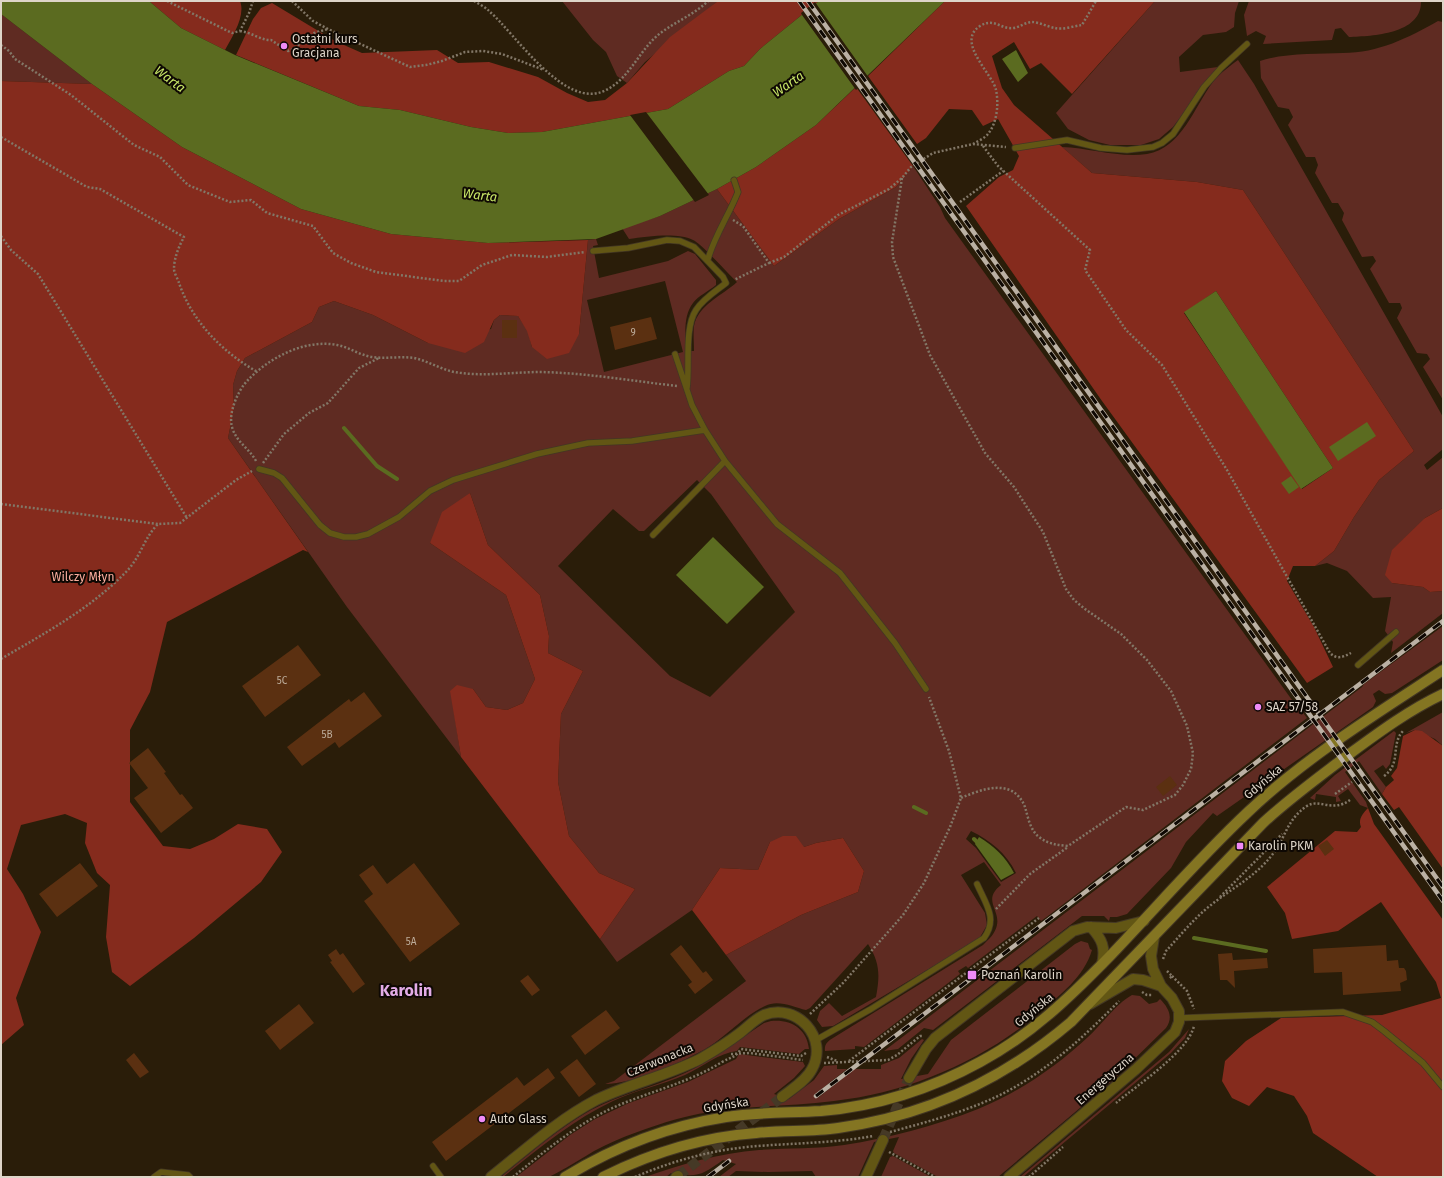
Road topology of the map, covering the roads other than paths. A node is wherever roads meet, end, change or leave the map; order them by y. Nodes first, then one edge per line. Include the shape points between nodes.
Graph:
1 (1247, 44) dead end
2 (1015, 148) road end
3 (734, 180) dead end
4 (594, 251) road end
5 (708, 259) junction
6 (675, 354) dead end
7 (687, 388) junction
8 (705, 430) junction
9 (726, 461) junction
10 (259, 469) road end
11 (653, 535) dead end
12 (1396, 632) dead end
13 (1358, 665) dead end
14 (1443, 670) edge
15 (926, 689) road end
16 (1443, 694) edge
17 (977, 884) dead end
18 (1144, 921) junction
19 (1091, 927) junction
20 (1154, 937) junction
21 (1102, 964) junction
22 (1161, 986) junction
23 (1089, 1005) junction
24 (1180, 1018) junction
25 (816, 1040) junction
26 (910, 1078) tunnel mouth
27 (1443, 1087) edge
28 (782, 1097) tunnel mouth
29 (883, 1140) tunnel mouth
30 (433, 1166) dead end
31 (154, 1177) edge
32 (190, 1177) edge
33 (441, 1177) edge
34 (491, 1177) edge
35 (565, 1177) edge
36 (603, 1177) edge
37 (866, 1177) edge
38 (1009, 1177) edge

1 - 2 lane via 1221,68 1173,134 1162,143 1153,147 1127,150 1101,148 1067,140
3 - 5 lane via 738,192 713,242
4 - 5 lane via 680,240 694,247
5 - 7 lane via 726,283 696,310 690,326 690,371
6 - 7 lane
7 - 8 lane via 692,405
8 - 9 lane
8 - 10 lane via 632,442 588,443 537,454 453,480 430,491 399,517 368,534 356,537 330,533 320,525 282,478
9 - 11 lane
9 - 15 lane via 777,524 840,574 895,643
12 - 13 lane
14 - 18 main road, Gdyńska via 1326,749 1268,794 1229,831
16 - 20 main road via 1426,702 1368,740 1287,802 1263,823
17 - 25 lane via 991,915 990,930 984,938 871,1009
18 - 19 street via 1116,928
18 - 21 main road, Gdyńska
19 - 21 street via 1103,943
19 - 26 street via 1073,931 936,1038 926,1049
20 - 22 street via 1151,963
20 - 23 main road
21 - 35 main road, Gdyńska via 1064,1003 1019,1038 980,1063 938,1082 895,1097 851,1107 736,1115 681,1127 627,1145
22 - 23 street via 1133,979
22 - 24 street via 1175,1002
23 - 36 main road via 1048,1041 1012,1066 974,1088 923,1109 836,1128 756,1133 711,1139 656,1154
24 - 27 lane via 1343,1012 1372,1022 1388,1034 1423,1063
24 - 38 street, Energetyczna via 1175,1032 1152,1055
25 - 28 street via 817,1055 812,1069 806,1078
25 - 34 street, Czerwonacka via 803,1021 784,1013 764,1015 722,1046 695,1061 612,1093 581,1109
29 - 37 street
30 - 33 lane
31 - 32 lane via 161,1172

